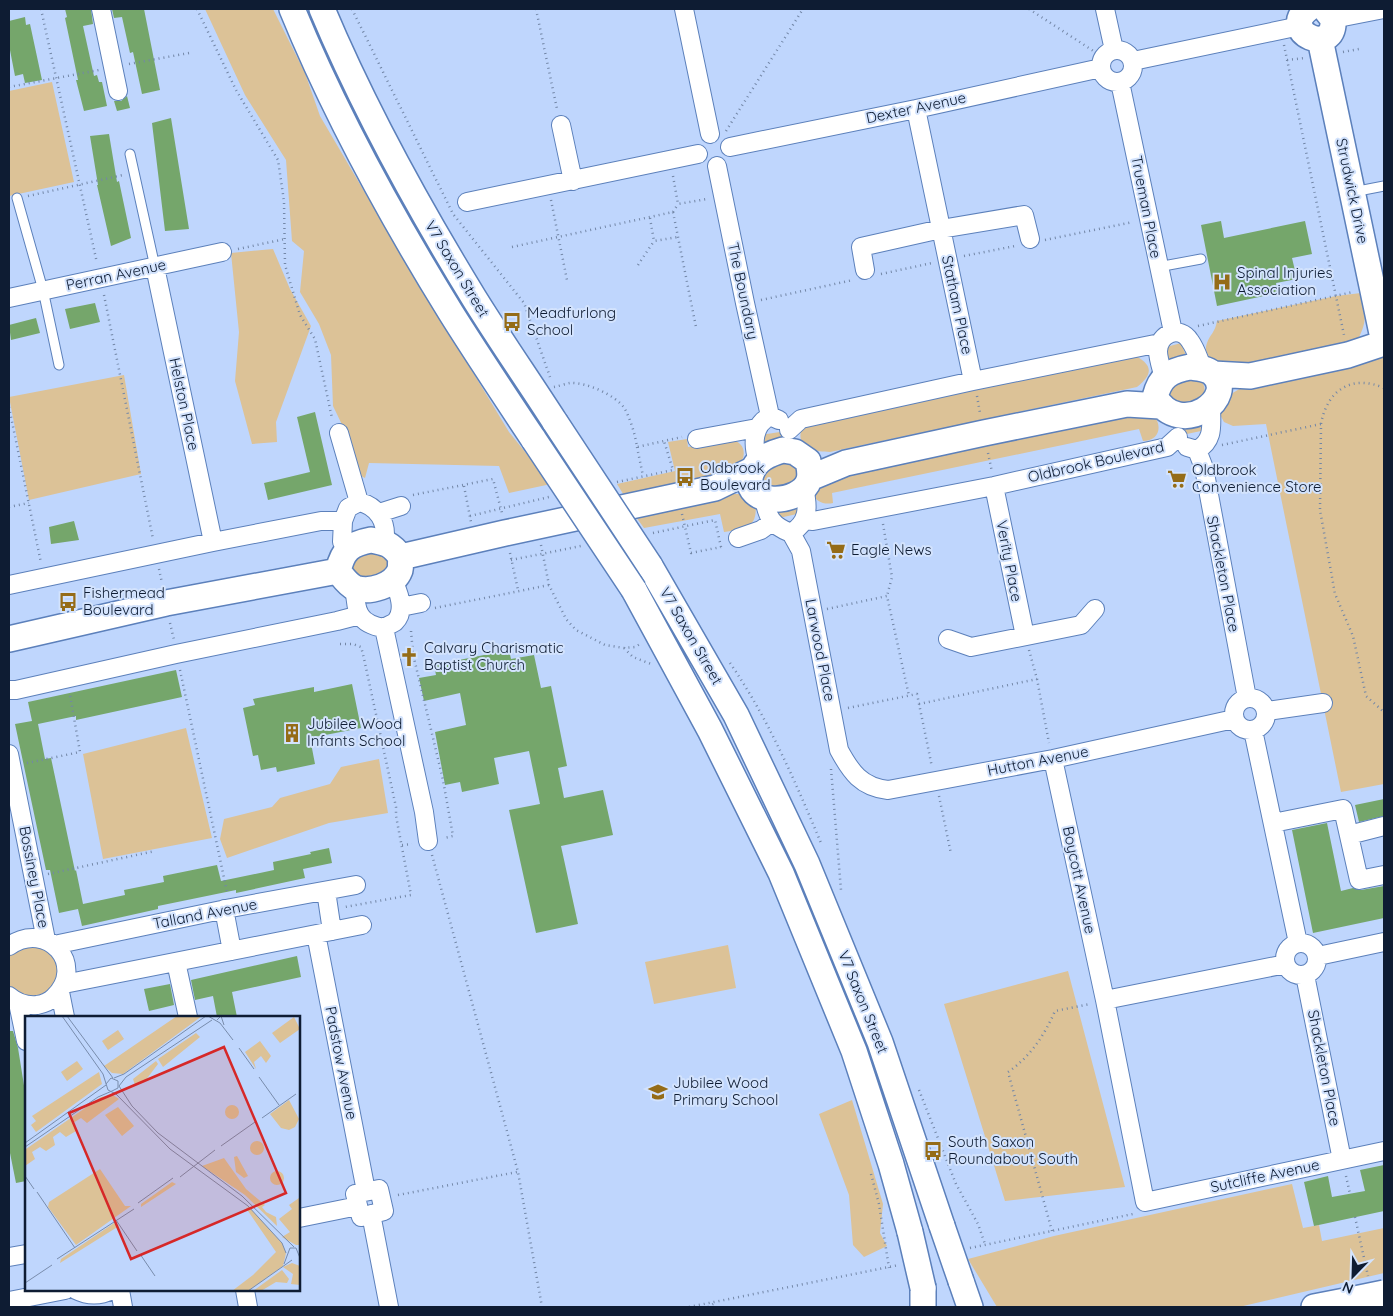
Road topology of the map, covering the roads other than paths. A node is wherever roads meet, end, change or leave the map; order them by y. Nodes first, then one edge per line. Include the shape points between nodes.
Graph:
1 (101, 9) edge
2 (292, 9) edge
3 (322, 9) edge
4 (684, 9) edge
5 (1105, 9) edge
6 (1384, 9) edge
7 (1311, 22) edge
8 (1106, 58) junction
9 (1133, 61) junction
10 (1120, 82) junction
11 (118, 90) dead end
12 (916, 109) junction
13 (561, 125) road end
14 (721, 139) junction
15 (130, 154) dead end
16 (698, 154) junction
17 (717, 166) junction
18 (573, 181) junction
19 (1384, 186) edge
20 (1353, 192) junction
21 (17, 198) road end
22 (467, 202) dead end
23 (941, 229) junction
24 (1030, 239) road end
25 (222, 252) road end
26 (1201, 259) dead end
27 (154, 267) junction
28 (1158, 268) junction
29 (865, 275) road end
30 (43, 290) junction
31 (9, 298) edge
32 (1168, 331) junction
33 (1384, 343) edge
34 (60, 366) dead end
35 (974, 381) junction
36 (1211, 386) junction
37 (1164, 396) junction
38 (770, 416) junction
39 (757, 428) junction
40 (339, 433) road end
41 (1178, 437) junction
42 (697, 439) road end
43 (1197, 450) junction
44 (801, 462) junction
45 (756, 480) junction
46 (994, 486) junction
47 (405, 501) road end
48 (359, 502) junction
49 (380, 514) junction
50 (804, 520) junction
51 (342, 521) junction
52 (772, 522) junction
53 (791, 533) junction
54 (738, 538) road end
55 (213, 542) junction
56 (392, 560) junction
57 (347, 569) junction
58 (9, 586) edge
59 (427, 606) road end
60 (401, 607) junction
61 (1095, 609) dead end
62 (360, 615) junction
63 (384, 628) junction
64 (1025, 636) junction
65 (9, 639) edge
66 (948, 639) dead end
67 (9, 690) edge
68 (1247, 698) junction
69 (1322, 703) dead end
70 (1266, 711) junction
71 (1234, 719) junction
72 (1254, 730) junction
73 (1052, 759) junction
74 (10, 761) edge
75 (849, 767) joint
76 (1273, 824) junction
77 (1384, 826) edge
78 (1349, 835) junction
79 (428, 841) road end
80 (1384, 875) edge
81 (356, 885) dead end
82 (326, 891) junction
83 (228, 908) junction
84 (362, 925) dead end
85 (324, 933) junction
86 (1384, 942) edge
87 (50, 943) junction
88 (1298, 943) junction
89 (9, 946) edge
90 (232, 952) junction
91 (1318, 956) junction
92 (176, 962) junction
93 (1286, 964) junction
94 (1305, 975) junction
95 (62, 988) junction
96 (11, 998) edge
97 (1105, 1000) junction
98 (65, 1016) edge
99 (188, 1016) edge
100 (25, 1038) edge
101 (1384, 1151) edge
102 (1342, 1160) junction
103 (369, 1202) junction
104 (1145, 1202) joint
105 (300, 1218) edge
106 (25, 1254) edge
107 (9, 1257) edge
108 (1376, 1286) edge
109 (109, 1291) edge
110 (120, 1291) edge
111 (245, 1291) edge
112 (76, 1295) edge
113 (923, 1298) edge
114 (9, 1301) edge
115 (123, 1307) edge
116 (248, 1307) edge
117 (389, 1307) edge
118 (970, 1307) edge
119 (1314, 1307) edge

1 - 11 street
2 - 113 street, V7 Saxon Street, bridge via 342,118 386,203 451,313 634,590 710,730 781,872 854,1051 910,1232
3 - 118 street, V7 Saxon Street, bridge via 406,184 474,298 650,566 736,715 807,864 880,1042
4 - 14 street
5 - 8 street
6 - 7 street
7 - 9 street
7 - 20 street, Strudwick Drive
8 - 9 street via 1123,50
8 - 10 street via 1105,78
8 - 12 street, Dexter Avenue
9 - 10 street via 1130,77
10 - 28 street, Trueman Place
12 - 14 street, Dexter Avenue
12 - 23 street, Statham Place
13 - 18 street
14 - 16 street via 701,139
14 - 17 street via 730,152 726,161
15 - 27 lane
16 - 17 street via 703,162
16 - 18 street
17 - 38 street, The Boundary
18 - 22 street
19 - 20 lane
20 - 33 street, Strudwick Drive
21 - 30 lane
23 - 24 street via 1024,215
23 - 29 street via 860,247
23 - 35 street, Statham Place
25 - 27 street, Perran Avenue
26 - 28 lane
27 - 30 street, Perran Avenue
27 - 55 street, Helston Place
28 - 32 street, Trueman Place
30 - 31 street, Perran Avenue
30 - 34 lane
32 - 35 street
32 - 36 street via 1181,333 1190,340
32 - 37 street, Trueman Place via 1158,352
33 - 36 street via 1348,355
35 - 44 street via 801,419
36 - 37 street via 1190,367 1176,370
36 - 37 street via 1203,412 1192,416 1182,416
36 - 43 street via 1211,434 1207,445
37 - 41 street, Trueman Place
37 - 44 street via 846,464
38 - 39 street
38 - 44 street via 783,421
39 - 42 street
39 - 45 street via 754,451
40 - 48 street
41 - 43 street via 1183,444
41 - 46 street, Oldbrook Boulevard via 1167,447
43 - 68 street, Shackleton Place via 1204,468
44 - 45 street via 783,450 769,454
44 - 45 street via 791,497 780,500
44 - 50 street via 807,501
45 - 52 street
45 - 56 street
46 - 50 street, Oldbrook Boulevard via 813,521
46 - 64 street, Verity Place
47 - 49 street
48 - 49 street via 369,504
48 - 51 street via 348,508
49 - 56 street
50 - 53 street via 800,528
51 - 55 street
51 - 57 street
52 - 53 street via 779,529
52 - 54 street via 761,530
53 - 75 street, Larwood Place via 801,551 839,750
55 - 58 street
56 - 57 street via 372,540 357,542
56 - 57 street via 383,587 369,590
56 - 60 street
57 - 62 street
57 - 65 street via 166,603
59 - 60 street
60 - 63 street via 396,621
61 - 64 street via 1081,625
62 - 63 street via 370,626
62 - 67 street
63 - 79 street
64 - 66 street via 971,648
68 - 70 street via 1259,700
68 - 71 street via 1236,706
69 - 70 street
70 - 72 street via 1263,724
71 - 72 street via 1242,728
71 - 73 street, Hutton Avenue
72 - 76 street
73 - 75 street, Hutton Avenue via 888,790 863,782
73 - 97 street, Boycott Avenue
74 - 87 street, Bossiney Place
76 - 78 street via 1343,809
76 - 88 street
77 - 78 street
78 - 80 street via 1360,880
81 - 82 street, Talland Avenue
82 - 83 street, Talland Avenue
82 - 85 street, Padstow Avenue via 329,910
83 - 87 street, Talland Avenue
83 - 90 street
84 - 85 street
85 - 90 street
85 - 103 street, Padstow Avenue
86 - 91 street
87 - 89 street, Talland Avenue via 26,938
87 - 95 street, Bossiney Place via 61,953 65,963
88 - 91 street via 1311,946
88 - 93 street via 1287,950
90 - 92 street
91 - 94 street via 1315,968
92 - 95 street
92 - 99 street
93 - 94 street via 1293,973
93 - 97 street
94 - 102 street, Shackleton Place
95 - 96 street via 52,1000 41,1005 29,1006
95 - 98 street
96 - 100 street
97 - 104 street, Boycott Avenue
101 - 102 street, Sutcliffe Avenue
102 - 104 street, Sutcliffe Avenue
103 - 105 street
103 - 117 street, Padstow Avenue
106 - 107 street
108 - 119 street, bridge via 1350,1300
109 - 112 street
110 - 115 street
111 - 116 street
112 - 114 street

